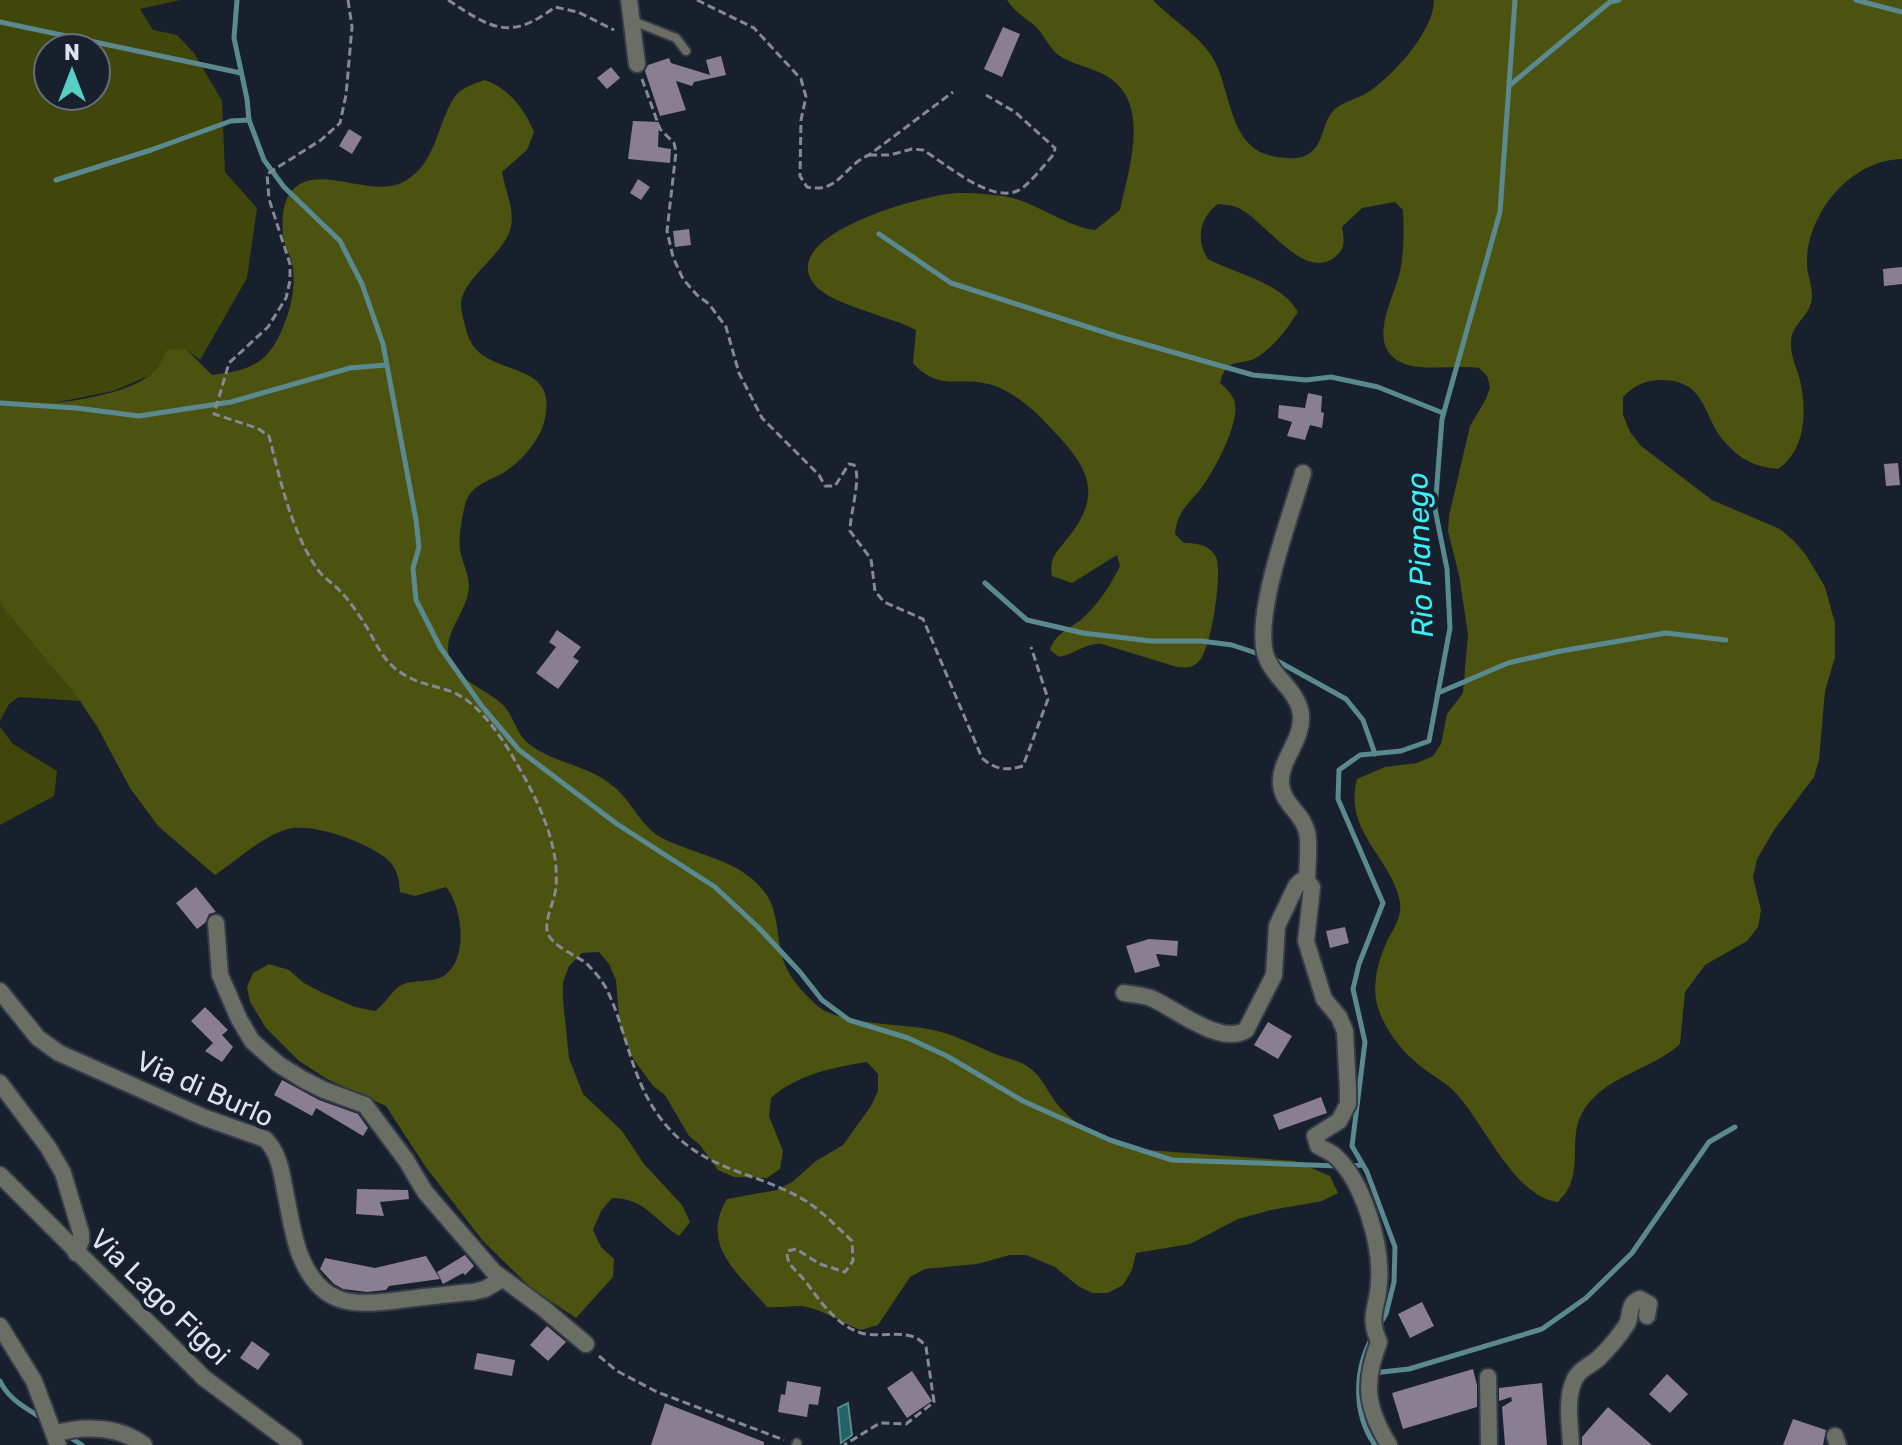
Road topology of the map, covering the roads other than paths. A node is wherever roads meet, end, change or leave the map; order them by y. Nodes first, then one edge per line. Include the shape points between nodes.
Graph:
1 (629, 0) edge
2 (633, 21) junction
3 (686, 51) dead end
4 (637, 64) road end
5 (1303, 473) dead end
6 (1307, 881) junction
7 (216, 923) dead end
8 (0, 991) edge
9 (1124, 993) dead end
10 (0, 1083) edge
11 (0, 1175) edge
12 (76, 1253) junction
13 (502, 1279) junction
14 (1647, 1316) dead end
15 (0, 1326) edge
16 (586, 1344) road end
17 (1488, 1377) dead end
18 (56, 1440) edge
19 (144, 1445) edge
20 (294, 1445) edge
21 (1389, 1445) edge
22 (1489, 1445) edge
23 (1571, 1445) edge

1 - 2 street
2 - 3 lane via 676,38
2 - 4 street
5 - 6 street via 1271,584 1264,648 1269,667 1293,693 1301,712 1301,731 1280,783 1307,831
6 - 9 street via 1296,886 1277,926 1274,975 1240,1035 1226,1036 1155,1000
6 - 21 street via 1312,887 1306,941 1324,999 1339,1017 1346,1044 1348,1104 1339,1121 1315,1136 1356,1189 1379,1252 1372,1325 1379,1342 1370,1366 1369,1402
7 - 13 street, Via di Burlo via 220,975 252,1041 304,1080 365,1105 425,1192
8 - 13 street, Via di Burlo via 38,1038 59,1053 272,1145 299,1253 329,1295 362,1305 473,1292
10 - 12 street via 63,1173 81,1233
11 - 12 street, Via Lago Figoi
12 - 20 street, Via Lago Figoi via 204,1378
13 - 16 street, Via di Burlo
14 - 23 street via 1649,1304 1635,1301 1622,1331 1596,1361 1577,1373 1569,1404
15 - 18 street via 34,1381
17 - 22 street
18 - 19 street via 75,1428 105,1429

